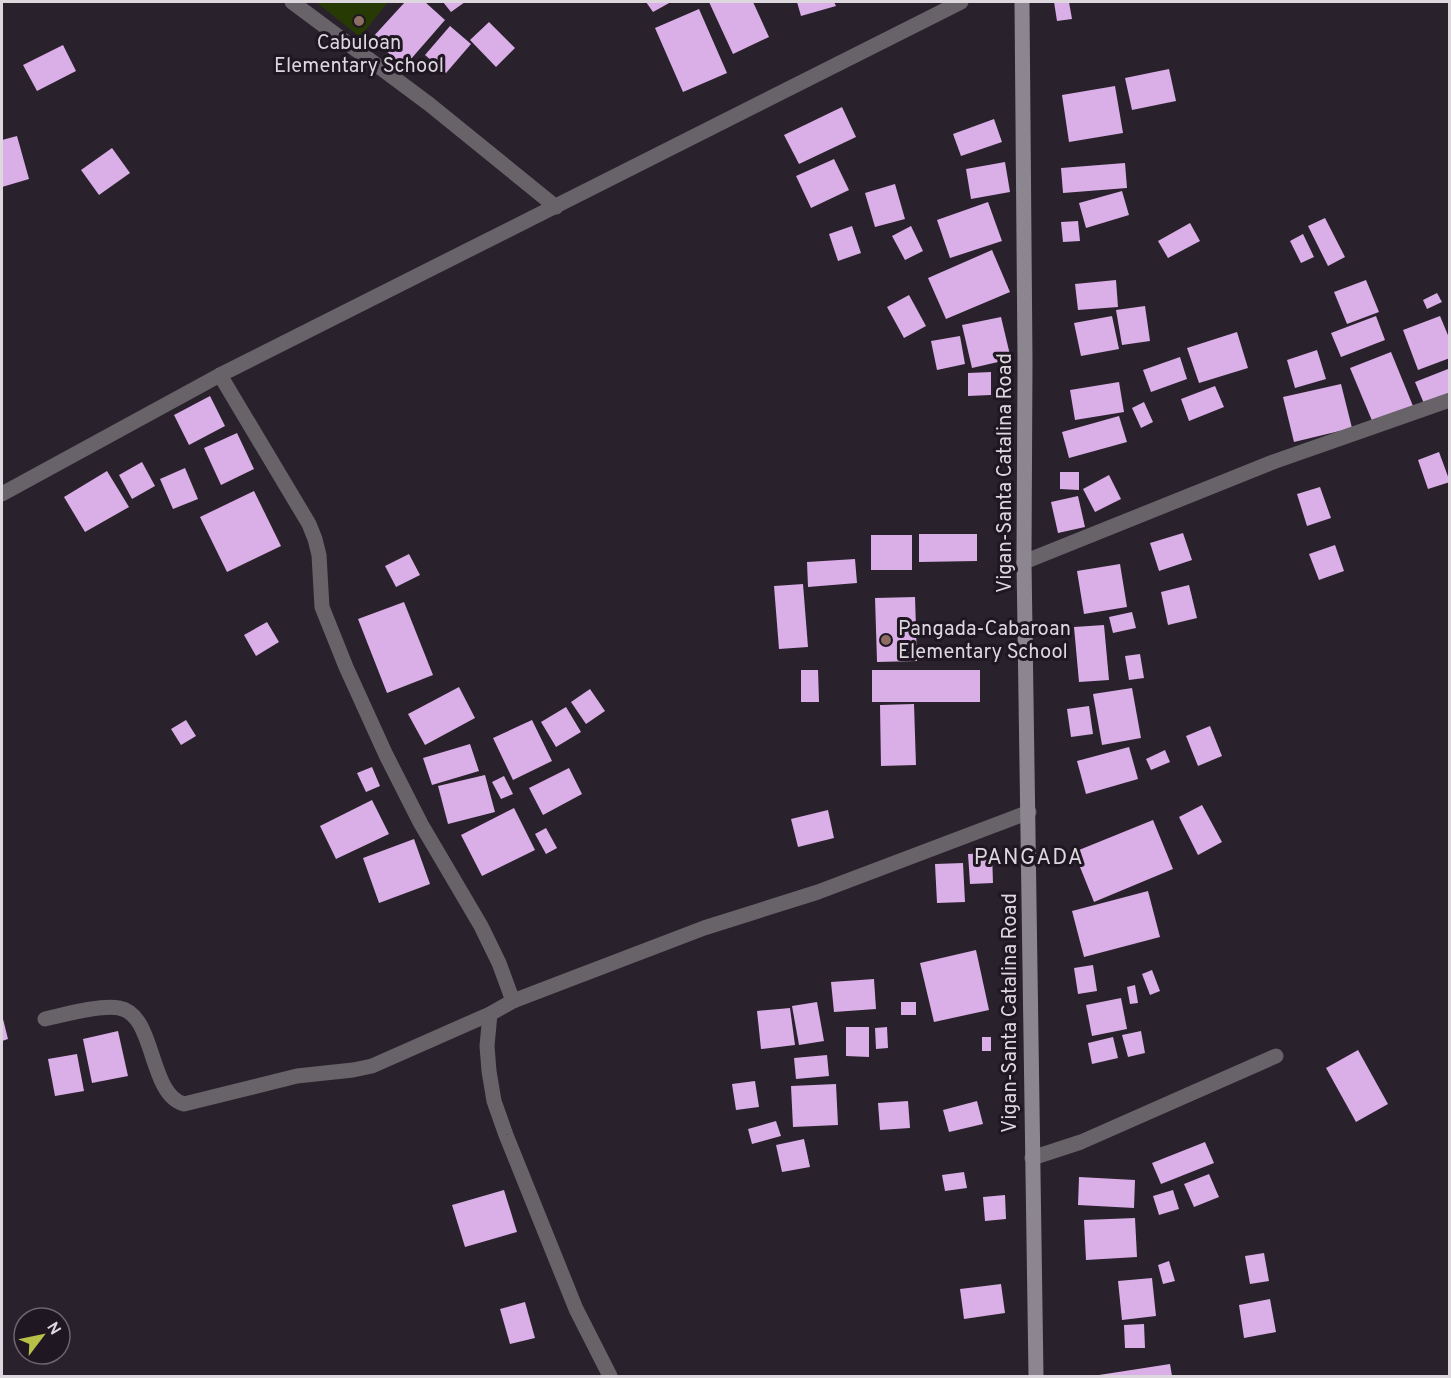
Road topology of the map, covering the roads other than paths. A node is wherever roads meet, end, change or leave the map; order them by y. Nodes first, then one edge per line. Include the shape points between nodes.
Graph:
1 (292, 2) edge
2 (961, 2) edge
3 (1022, 2) edge
4 (556, 207) junction
5 (220, 375) junction
6 (1449, 400) edge
7 (2, 494) edge
8 (1024, 562) junction
9 (1029, 812) junction
10 (513, 1001) junction
11 (490, 1014) junction
12 (45, 1019) dead end
13 (1276, 1056) dead end
14 (1032, 1158) junction
15 (610, 1377) edge
16 (1036, 1377) edge

1 - 4 street via 429,104
2 - 4 street
3 - 8 main road, Vigan-Santa Catalina Road
4 - 5 street
5 - 7 street
5 - 10 street via 309,524 319,555 322,607 346,667 421,824 481,926
6 - 8 street via 1274,462
8 - 9 main road, Vigan-Santa Catalina Road
9 - 10 street
9 - 14 main road, Vigan-Santa Catalina Road
10 - 11 street
11 - 12 street via 372,1066 297,1076 184,1104 174,1100 164,1086 138,1022 128,1011 112,1007
11 - 15 street via 487,1046 494,1101 576,1309
13 - 14 street via 1082,1142
14 - 16 main road, Vigan-Santa Catalina Road

